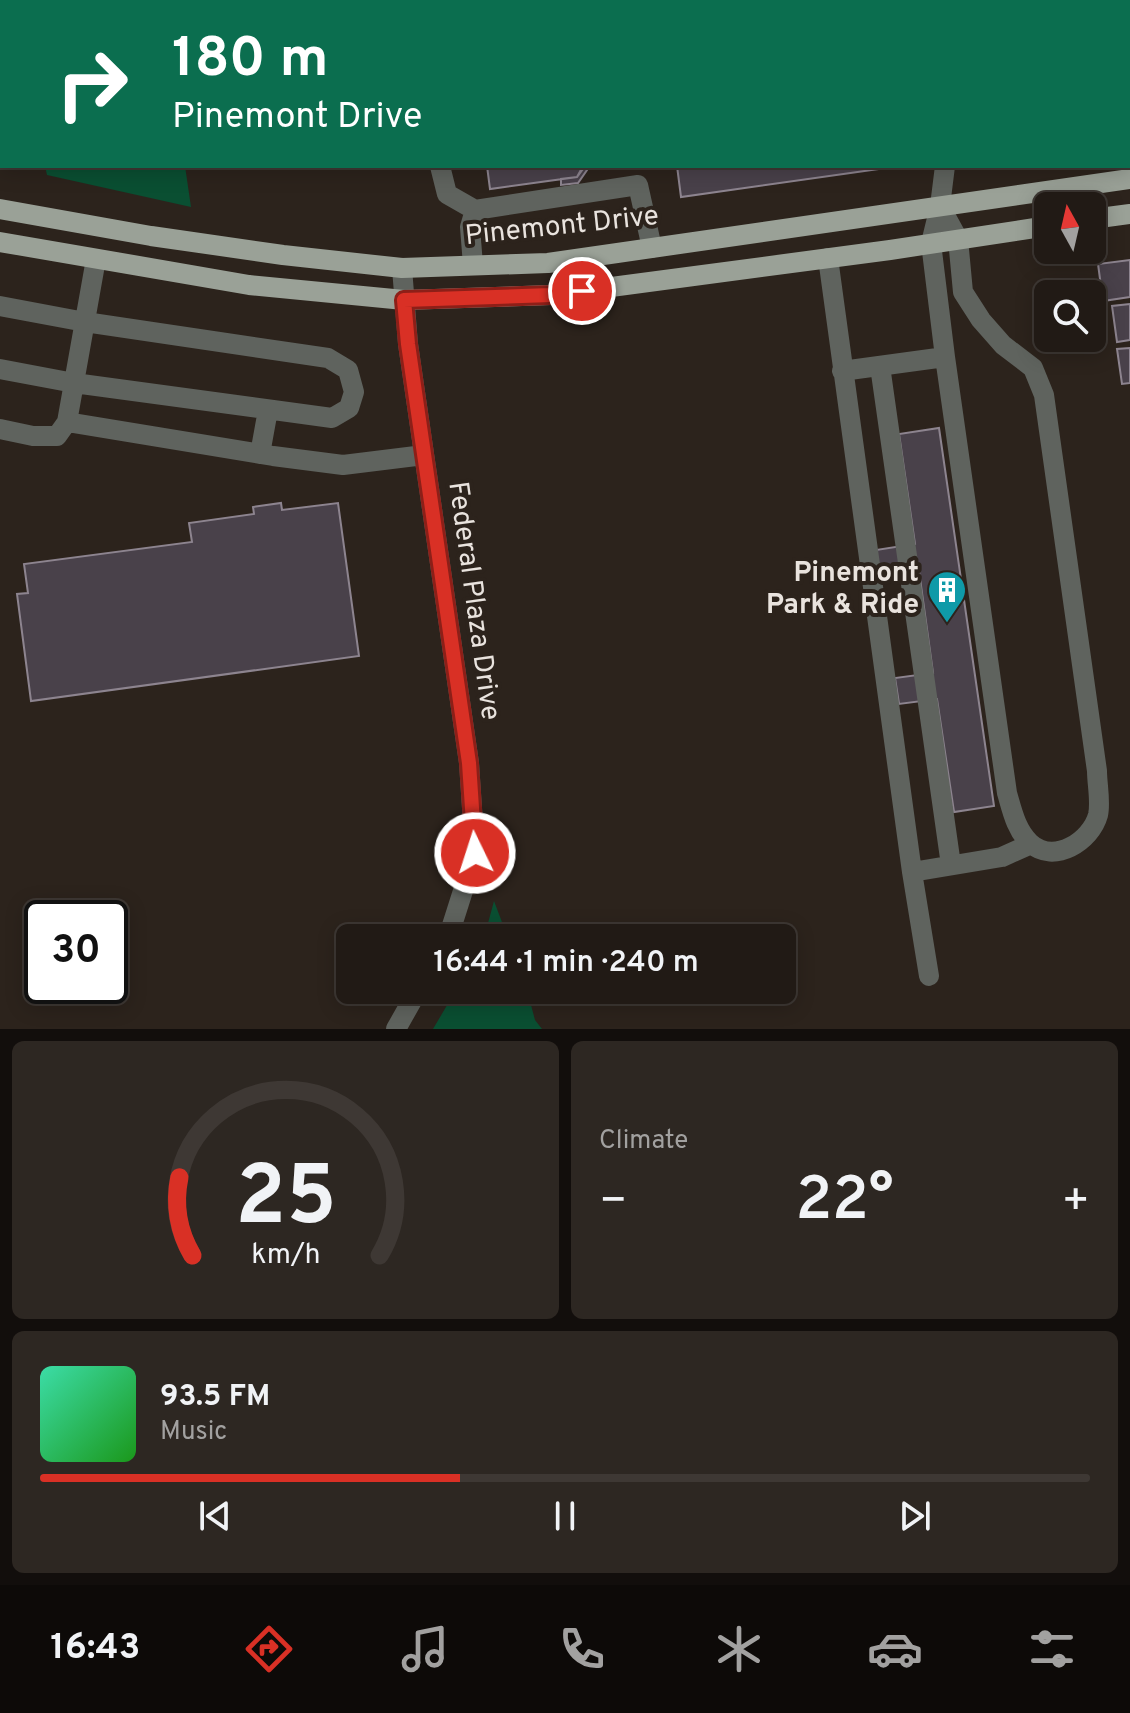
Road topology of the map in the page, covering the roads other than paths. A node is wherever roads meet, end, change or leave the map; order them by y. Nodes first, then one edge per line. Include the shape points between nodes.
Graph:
1 (440, 168) edge
2 (945, 168) edge
3 (637, 175) edge
4 (1130, 179) edge
5 (940, 206) junction
6 (0, 209) edge
7 (475, 210) junction
8 (1130, 214) edge
9 (1106, 217) edge
10 (1034, 228) edge
11 (958, 239) junction
12 (0, 242) edge
13 (931, 243) junction
14 (652, 248) junction
15 (828, 258) junction
16 (96, 259) junction
17 (473, 265) junction
18 (402, 268) junction
19 (404, 300) junction
20 (0, 306) edge
21 (85, 322) junction
22 (945, 357) junction
23 (880, 366) junction
24 (0, 369) edge
25 (842, 371) junction
26 (74, 383) junction
27 (268, 410) junction
28 (67, 422) junction
29 (0, 429) edge
30 (260, 454) junction
31 (424, 455) junction
32 (1031, 844) junction
33 (951, 865) junction
34 (912, 872) junction
35 (452, 924) edge
36 (929, 976) dead end
37 (410, 1004) edge
38 (396, 1029) edge

1 - 7 street via 447,194
2 - 5 street
3 - 7 street
3 - 14 street
4 - 5 main road, Pinemont Drive
5 - 11 street
5 - 13 street
5 - 14 main road, Pinemont Drive
6 - 18 main road, Pinemont Drive via 165,238
7 - 17 street via 470,227
8 - 9 main road
10 - 11 main road
11 - 13 main road
11 - 32 street via 963,292 1003,345 1033,368 1044,395 1097,771 1099,813 1089,835 1068,849 1048,851
12 - 16 main road
13 - 15 main road
13 - 22 street
14 - 17 main road, Pinemont Drive via 548,263
15 - 19 main road via 551,295
15 - 25 street
16 - 19 main road via 249,285
16 - 21 street
17 - 18 main road, Pinemont Drive
18 - 19 street, Federal Plaza Drive
19 - 31 street, Federal Plaza Drive
20 - 21 street
21 - 26 street
21 - 27 street via 328,358 348,370 354,392 349,408 332,418
22 - 23 street
22 - 32 street via 1007,793 1015,822
23 - 25 street
23 - 33 street
24 - 26 street
25 - 34 street
26 - 27 street
26 - 28 street
27 - 30 street
28 - 29 street via 57,436
28 - 30 street
30 - 31 street via 343,465
31 - 35 street, Federal Plaza Drive via 469,763 475,853
32 - 33 street via 1002,857
33 - 34 street
34 - 36 street
37 - 38 street

